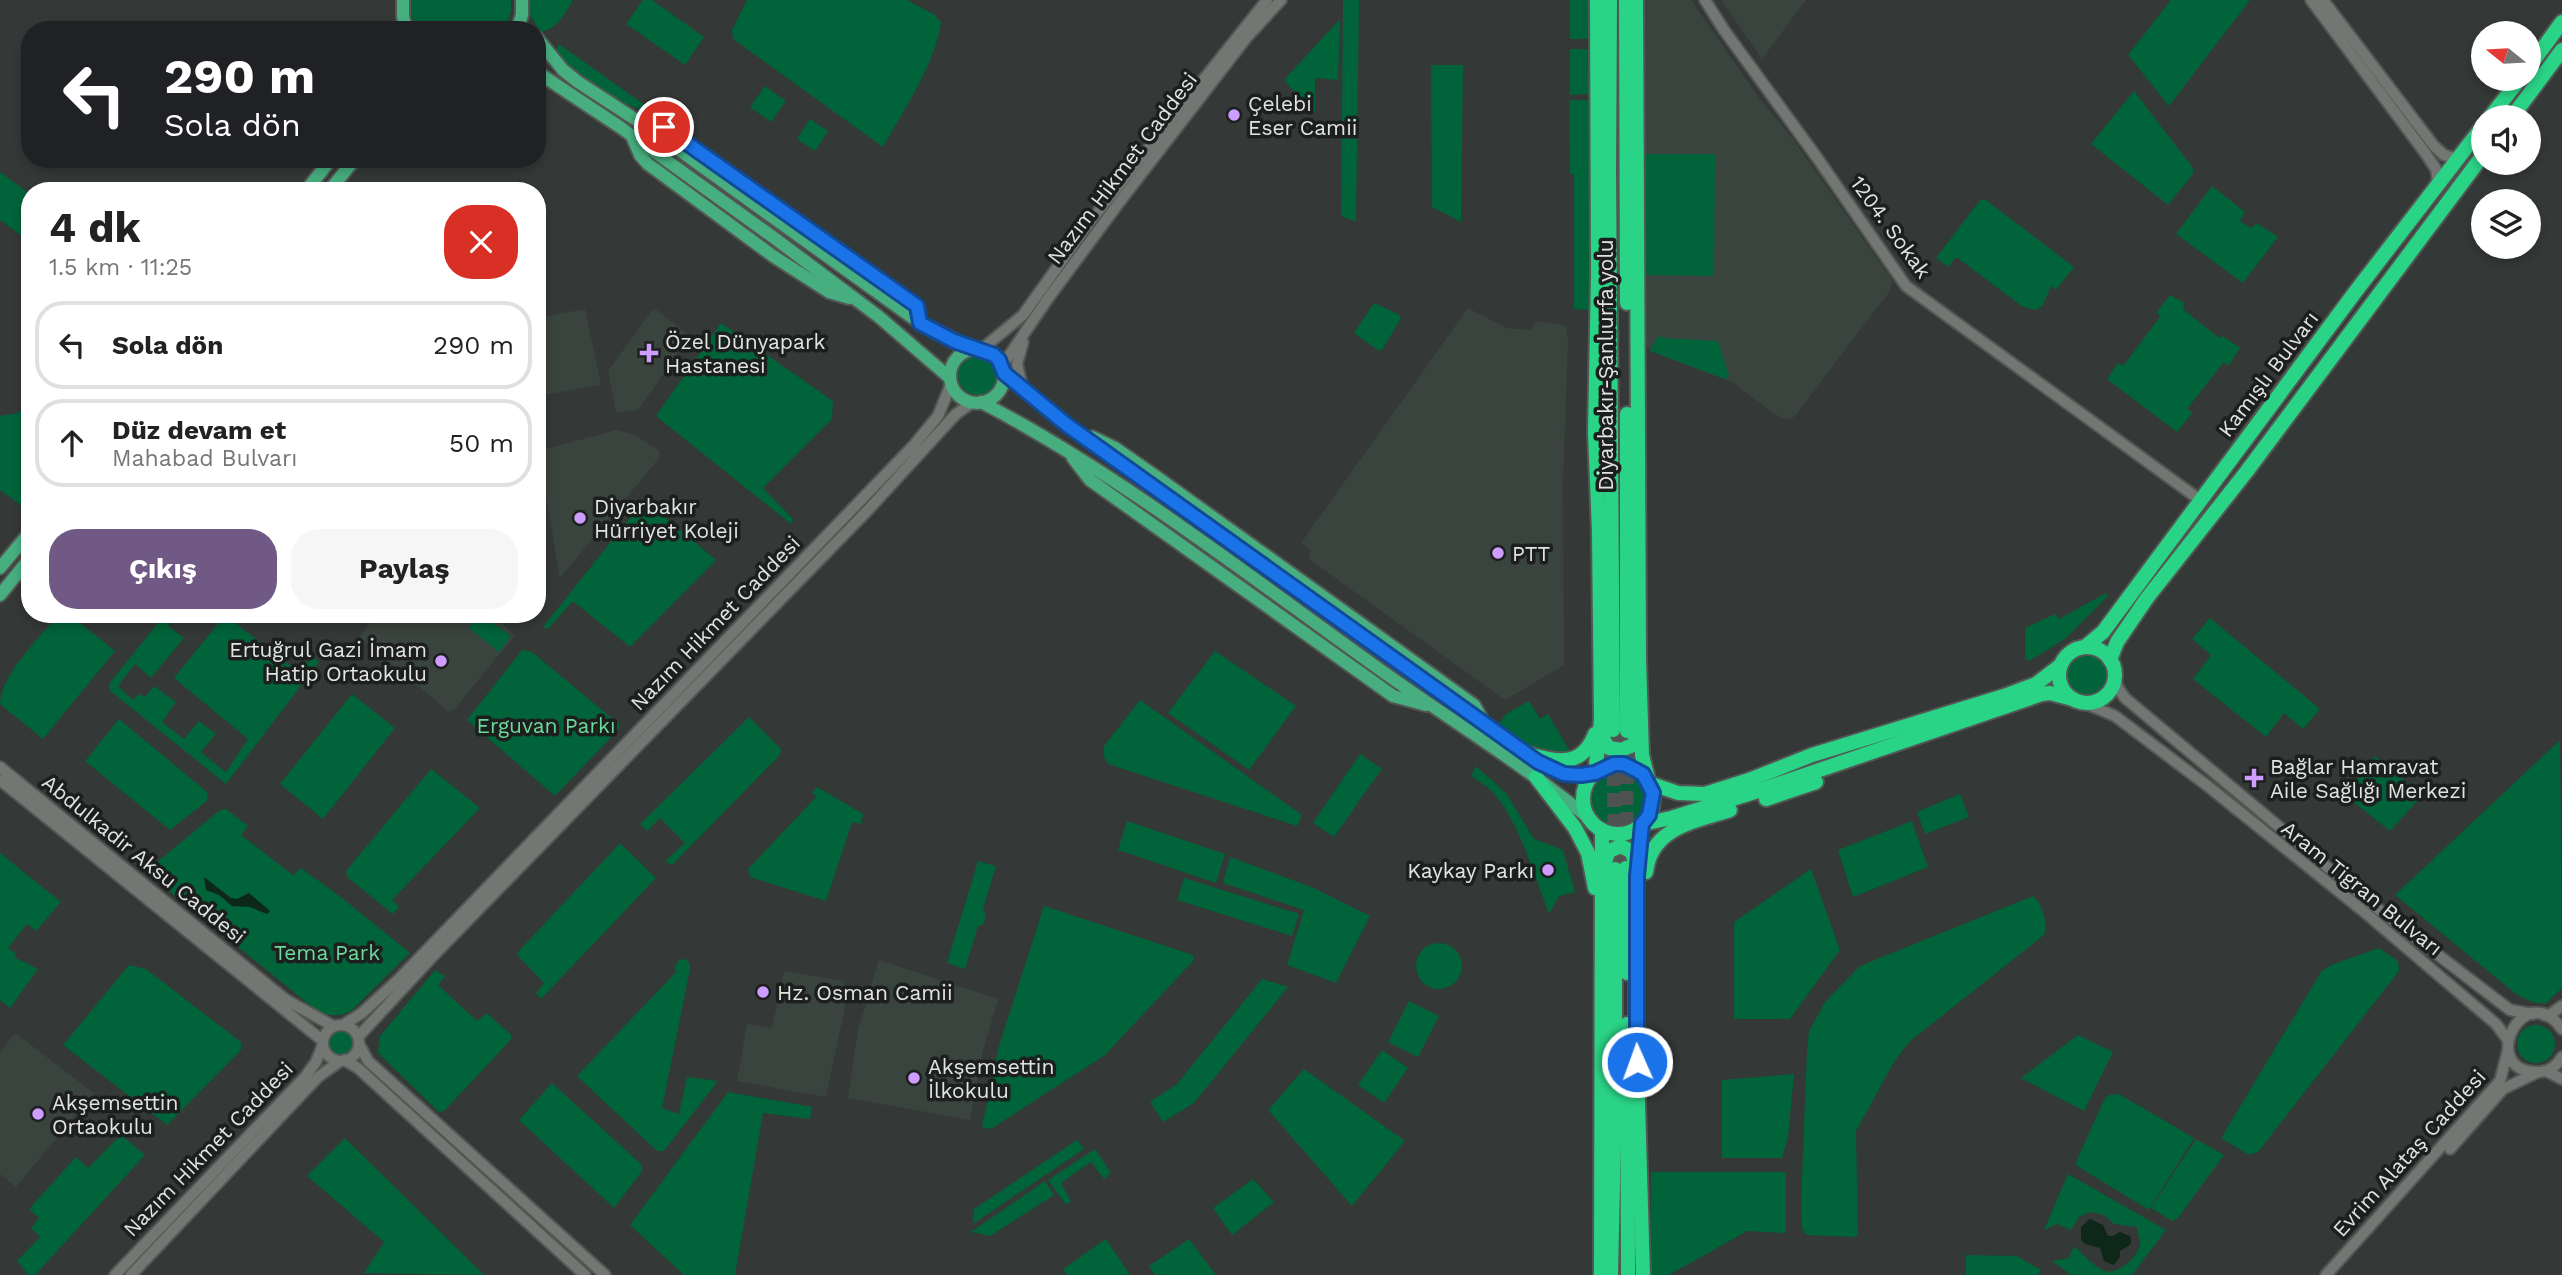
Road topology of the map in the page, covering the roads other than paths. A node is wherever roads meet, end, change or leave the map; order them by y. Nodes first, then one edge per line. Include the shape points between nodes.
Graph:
1 (403, 0) edge
2 (522, 0) edge
3 (1266, 0) edge
4 (1281, 0) edge
5 (1597, 0) edge
6 (1610, 0) edge
7 (1626, 0) edge
8 (1636, 0) edge
9 (1705, 0) edge
10 (2311, 0) edge
11 (2323, 0) edge
12 (522, 15) junction
13 (404, 21) edge
14 (520, 21) edge
15 (526, 21) edge
16 (2562, 22) edge
17 (546, 49) edge
18 (2562, 50) edge
19 (2541, 51) edge
20 (1597, 64) junction
21 (1637, 76) junction
22 (546, 78) edge
23 (2511, 91) edge
24 (2499, 105) edge
25 (2521, 105) edge
26 (2471, 141) edge
27 (1627, 144) junction
28 (2457, 159) junction
29 (324, 168) edge
30 (348, 168) edge
31 (1609, 170) junction
32 (2471, 171) edge
33 (313, 182) edge
34 (336, 182) edge
35 (2438, 183) junction
36 (1610, 329) junction
37 (1027, 330) junction
38 (977, 349) junction
39 (1628, 355) junction
40 (1003, 370) junction
41 (951, 381) junction
42 (1023, 390) junction
43 (977, 402) junction
44 (1636, 446) junction
45 (1597, 464) junction
46 (2200, 500) junction
47 (21, 543) edge
48 (0, 568) edge
49 (21, 569) edge
50 (0, 594) edge
51 (2085, 647) junction
52 (2110, 660) junction
53 (2061, 665) junction
54 (2115, 677) junction
55 (2078, 701) junction
56 (1601, 720) junction
57 (1627, 729) junction
58 (1936, 731) junction
59 (1525, 753) junction
60 (0, 767) edge
61 (1595, 773) junction
62 (1564, 774) junction
63 (1536, 777) junction
64 (0, 780) edge
65 (1649, 783) junction
66 (1551, 788) junction
67 (1642, 824) junction
68 (1597, 825) junction
69 (1620, 872) junction
70 (1601, 916) junction
71 (2562, 1006) edge
72 (2538, 1014) junction
73 (338, 1025) junction
74 (2562, 1029) edge
75 (358, 1041) junction
76 (323, 1042) junction
77 (2508, 1045) junction
78 (2562, 1057) edge
79 (342, 1061) junction
80 (2541, 1072) junction
81 (2562, 1079) edge
82 (1639, 1107) junction
83 (1614, 1139) junction
84 (115, 1275) edge
85 (131, 1275) edge
86 (585, 1275) edge
87 (605, 1275) edge
88 (1601, 1275) edge
89 (1611, 1275) edge
90 (1628, 1275) edge
91 (1643, 1275) edge
92 (2326, 1275) edge
93 (2335, 1275) edge

1 - 13 main road
2 - 12 main road
3 - 38 main road, Nazım Hikmet Caddesi via 1089,223 1023,316
4 - 37 main road, Nazım Hikmet Caddesi via 1121,200
5 - 20 highway
6 - 31 highway, Diyarbakır-Şanlıurfa yolu
7 - 27 highway, Diyarbakır-Şanlıurfa yolu
8 - 21 highway
9 - 46 main road, 1204. Sokak via 1906,286
10 - 35 main road via 2426,154 2436,169
11 - 28 main road via 2434,146
12 - 14 main road
12 - 15 main road
16 - 19 highway
17 - 38 main road via 563,70 920,323
18 - 25 highway
20 - 31 highway
20 - 45 highway
21 - 27 highway
21 - 44 highway
22 - 41 main road via 632,135 856,300
23 - 24 highway
26 - 28 highway, Kamışlı Bulvarı
27 - 39 highway, Diyarbakır-Şanlıurfa yolu
28 - 35 highway, Kamışlı Bulvarı
29 - 33 main road
30 - 34 main road
31 - 36 highway, Diyarbakır-Şanlıurfa yolu
32 - 52 highway, Kamışlı Bulvarı via 2147,598
35 - 46 highway, Kamışlı Bulvarı
36 - 45 highway
36 - 57 highway, Diyarbakır-Şanlıurfa yolu
37 - 40 main road, Nazım Hikmet Caddesi
37 - 42 main road via 1017,364
38 - 40 main road via 994,355
38 - 41 main road via 953,362
39 - 44 highway
39 - 57 highway, Diyarbakır-Şanlıurfa yolu
40 - 42 main road
40 - 43 main road via 996,395
41 - 43 main road via 960,396
41 - 73 main road, Nazım Hikmet Caddesi via 938,416 904,455 398,979 362,1013
42 - 59 main road via 1067,425 1115,447 1474,705 1487,727
43 - 63 main road via 1065,447 1090,480 1393,696 1436,707
43 - 75 main road, Nazım Hikmet Caddesi via 956,414 433,956
44 - 57 highway
45 - 56 highway
46 - 51 highway, Kamışlı Bulvarı via 2103,632
47 - 48 main road
49 - 50 main road
51 - 52 highway via 2099,650
51 - 53 highway via 2071,653
52 - 54 highway
53 - 55 highway via 2062,688
53 - 65 highway via 2036,684 2004,696 1812,755 1705,794 1678,793
54 - 55 highway via 2100,699
54 - 72 main road via 2125,698 2369,902 2510,1010
55 - 58 highway via 2042,694
55 - 77 main road, Aram Tigran Bulvarı via 2115,716 2209,787 2497,1024
56 - 57 highway via 1606,746 1615,750 1633,744
56 - 59 highway via 1591,745 1576,758 1559,762
56 - 61 highway
57 - 65 highway via 1642,755
58 - 67 highway via 1758,791
58 - 82 highway via 1917,746 1670,831 1655,843 1646,870 1646,1030
59 - 62 main road
60 - 73 main road, Abdulkadir Aksu Caddesi via 286,1000
61 - 62 main road
61 - 65 highway via 1624,764 1643,774
61 - 68 highway via 1584,792 1584,803
62 - 66 main road via 1569,790
63 - 66 main road
63 - 70 highway via 1588,853
64 - 76 main road, Abdulkadir Aksu Caddesi
65 - 67 highway via 1652,804
66 - 68 main road
67 - 68 highway via 1619,833
67 - 69 highway
68 - 69 highway
69 - 70 highway
69 - 82 highway
69 - 83 highway
69 - 90 highway
70 - 88 highway
71 - 72 main road via 2548,1016
72 - 74 main road via 2551,1017
72 - 77 main road via 2516,1023
73 - 75 main road via 349,1027
73 - 76 main road via 324,1035
75 - 79 main road via 354,1055
75 - 87 main road via 368,1061
76 - 79 main road via 326,1054
76 - 84 main road, Nazım Hikmet Caddesi via 304,1077
77 - 80 main road, Aram Tigran Bulvarı via 2518,1066
77 - 92 main road, Evrim Alataş Caddesi via 2500,1081
78 - 80 main road, Evrim Alataş Caddesi
79 - 85 main road, Nazım Hikmet Caddesi via 318,1077
79 - 86 main road via 358,1068
80 - 81 main road
80 - 93 main road, Evrim Alataş Caddesi via 2503,1089
82 - 91 highway
83 - 88 highway
83 - 89 highway

